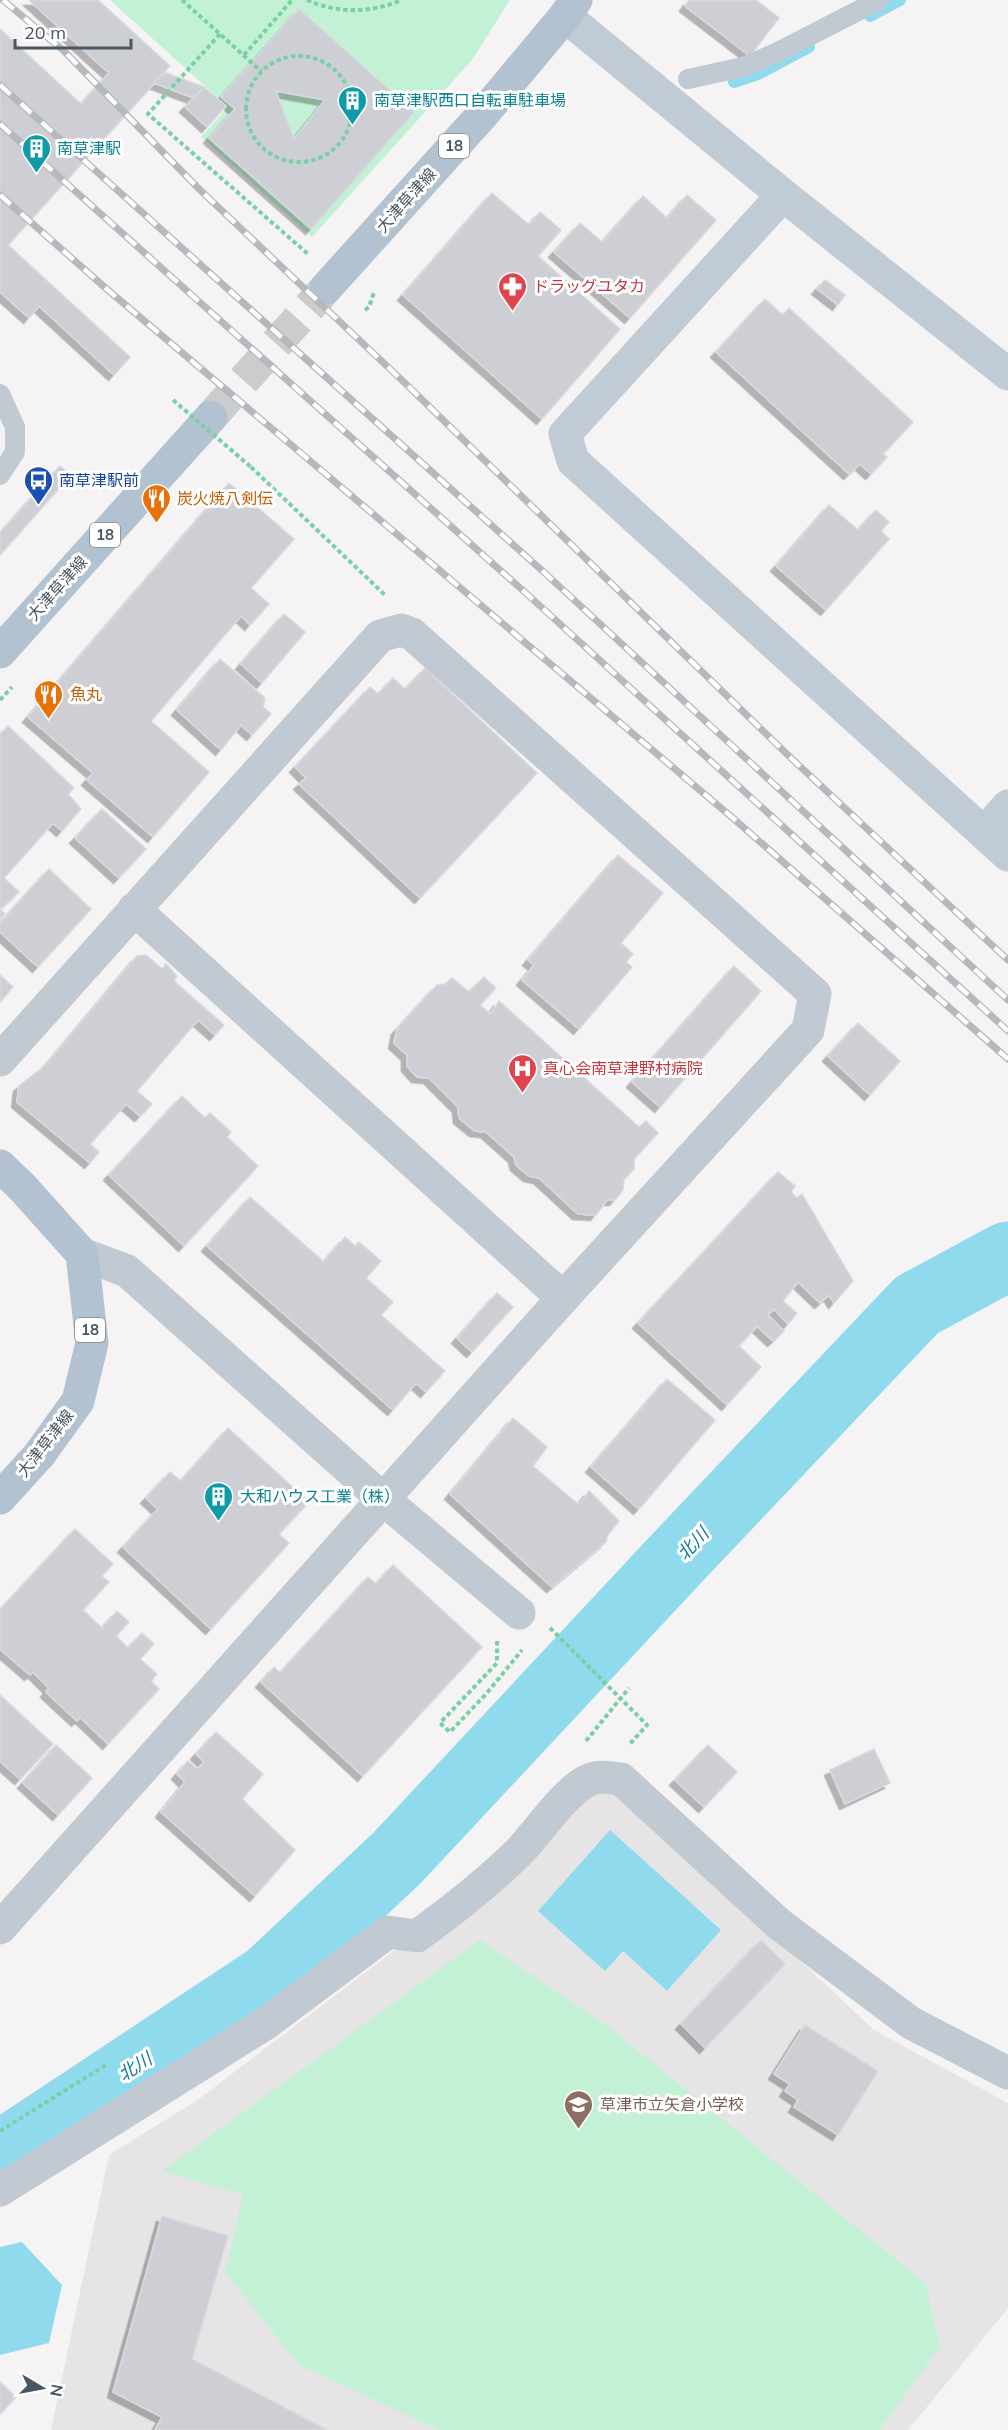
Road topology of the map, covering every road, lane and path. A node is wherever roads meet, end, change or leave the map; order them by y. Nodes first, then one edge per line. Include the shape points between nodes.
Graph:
1 (182, 0) edge
2 (292, 0) edge
3 (307, 0) edge
4 (402, 0) edge
5 (879, 0) edge
6 (570, 8) edge
7 (220, 34) junction
8 (244, 55) junction
9 (261, 71) junction
10 (688, 79) dead end
11 (783, 195) junction
12 (317, 246) dead end
13 (326, 288) tunnel mouth
14 (1008, 375) edge
15 (0, 394) edge
16 (173, 400) dead end
17 (211, 417) tunnel mouth
18 (0, 475) edge
19 (401, 630) junction
20 (0, 652) edge
21 (1008, 806) edge
22 (984, 833) junction
23 (1008, 855) edge
24 (134, 909) junction
25 (0, 1060) edge
26 (0, 1166) edge
27 (82, 1254) junction
28 (563, 1298) junction
29 (0, 1498) edge
30 (384, 1500) junction
31 (532, 1618) junction
32 (522, 1649) dead end
33 (628, 1688) dead end
34 (620, 1697) junction
35 (606, 1777) junction
36 (575, 1789) junction
37 (0, 1928) edge
38 (106, 2065) dead end
39 (1008, 2073) edge
40 (0, 2131) edge
41 (0, 2190) edge

1 - 7 path
2 - 8 path
3 - 4 path via 356,11
5 - 10 lane via 776,53 743,66
6 - 11 street
6 - 13 main road, 大津草津線 / 18 via 483,114
7 - 8 path
7 - 12 path via 148,114 309,255
8 - 9 path
9 - 9 path via 280,59 301,56 322,61 339,74 350,93 352,114 346,135 332,152 313,161 291,163 262,149 250,131 245,110 249,89
11 - 14 street
11 - 22 street via 565,434 566,444 573,461
15 - 18 lane via 15,427 15,452
16 - 19 path, bridge via 251,467 389,600
17 - 20 main road, 大津草津線 / 18
19 - 24 street via 380,636
19 - 28 street via 412,634 815,994 808,1030
21 - 22 street
22 - 23 street
24 - 25 street
24 - 28 street
26 - 27 main road
27 - 29 main road, 大津草津線 / 18 via 92,1343 78,1401 39,1455
27 - 30 street via 127,1271
28 - 30 street
30 - 31 street
30 - 37 street
31 - 32 path via 497,1639 497,1663 440,1723 450,1732
31 - 34 path via 551,1629
33 - 34 path
34 - 35 path via 647,1725
34 - 36 path via 578,1751
35 - 36 street via 590,1779
35 - 39 street via 621,1779 779,1924 911,2023
36 - 41 street via 519,1851 465,1901 417,1936 388,1932 265,2024
38 - 40 path

